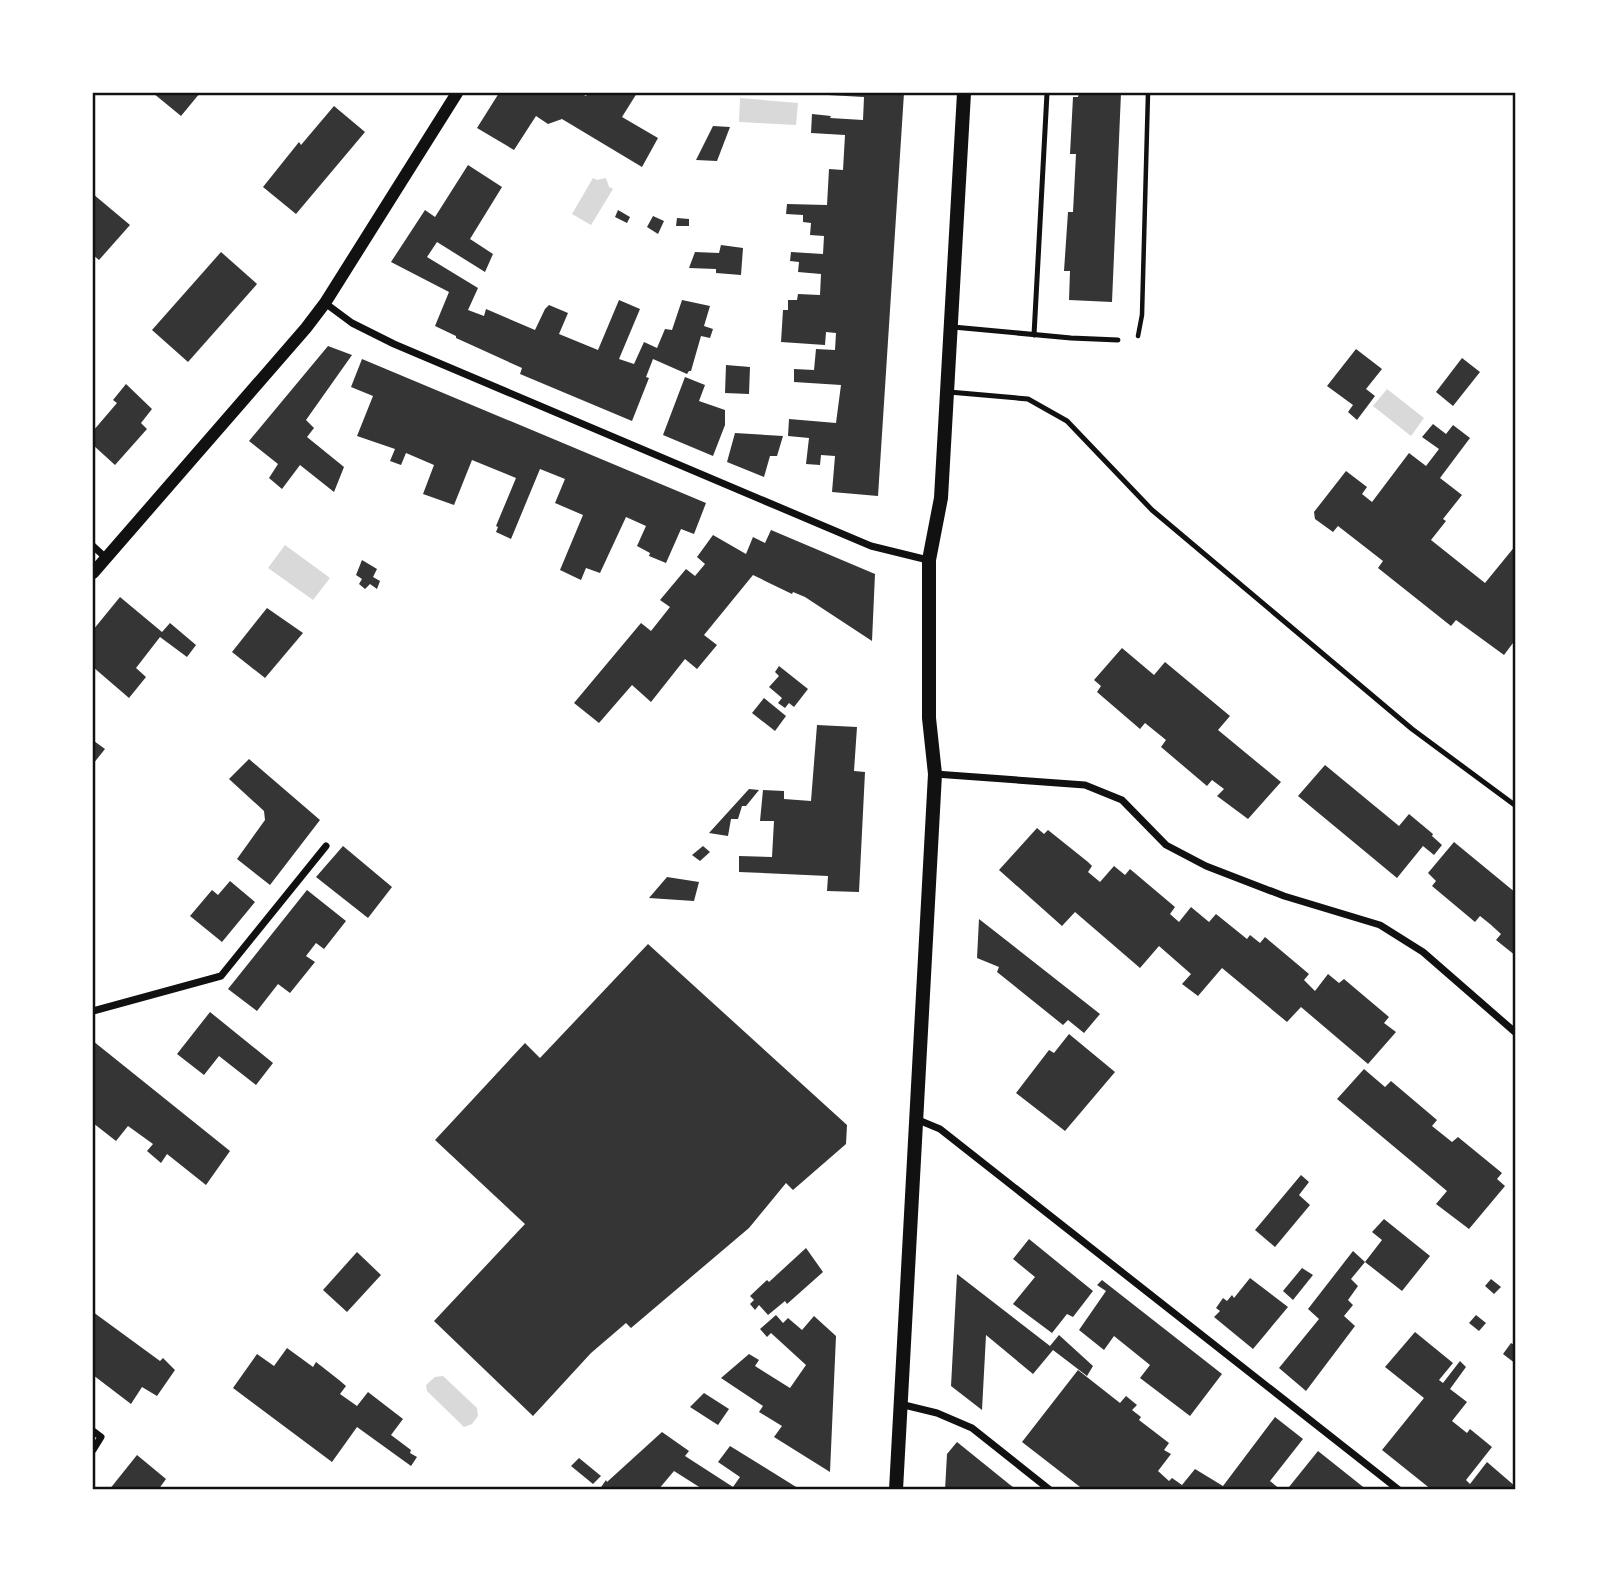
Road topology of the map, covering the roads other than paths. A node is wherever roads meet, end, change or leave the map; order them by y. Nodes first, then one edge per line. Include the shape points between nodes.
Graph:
1 (457, 93) edge
2 (964, 93) edge
3 (1047, 93) edge
4 (325, 303) junction
5 (950, 327) junction
6 (1034, 335) junction
7 (1118, 340) road end
8 (946, 392) junction
9 (93, 546) edge
10 (106, 558) junction
11 (929, 560) junction
12 (93, 573) edge
13 (935, 774) junction
14 (1516, 806) edge
15 (326, 846) dead end
16 (93, 1011) edge
17 (1516, 1033) edge
18 (915, 1119) junction
19 (900, 1404) junction
20 (93, 1430) edge
21 (93, 1450) edge
22 (896, 1490) edge
23 (1050, 1490) edge
24 (1399, 1490) edge

1 - 4 street
2 - 5 main road
3 - 6 lane
4 - 10 street
4 - 11 street via 352,323 406,349 871,546
5 - 6 lane
5 - 8 main road
6 - 7 lane
8 - 11 main road via 941,498
8 - 14 lane via 1028,399 1067,421 1152,510 1412,729
9 - 10 street
10 - 12 street
11 - 13 main road via 929,718
13 - 17 street via 1085,785 1122,800 1166,845 1206,866 1380,925 1423,952
13 - 18 main road
15 - 16 street via 221,976
18 - 19 main road
18 - 24 street via 940,1129
19 - 22 main road
19 - 23 street via 972,1428
20 - 21 street via 101,1437

